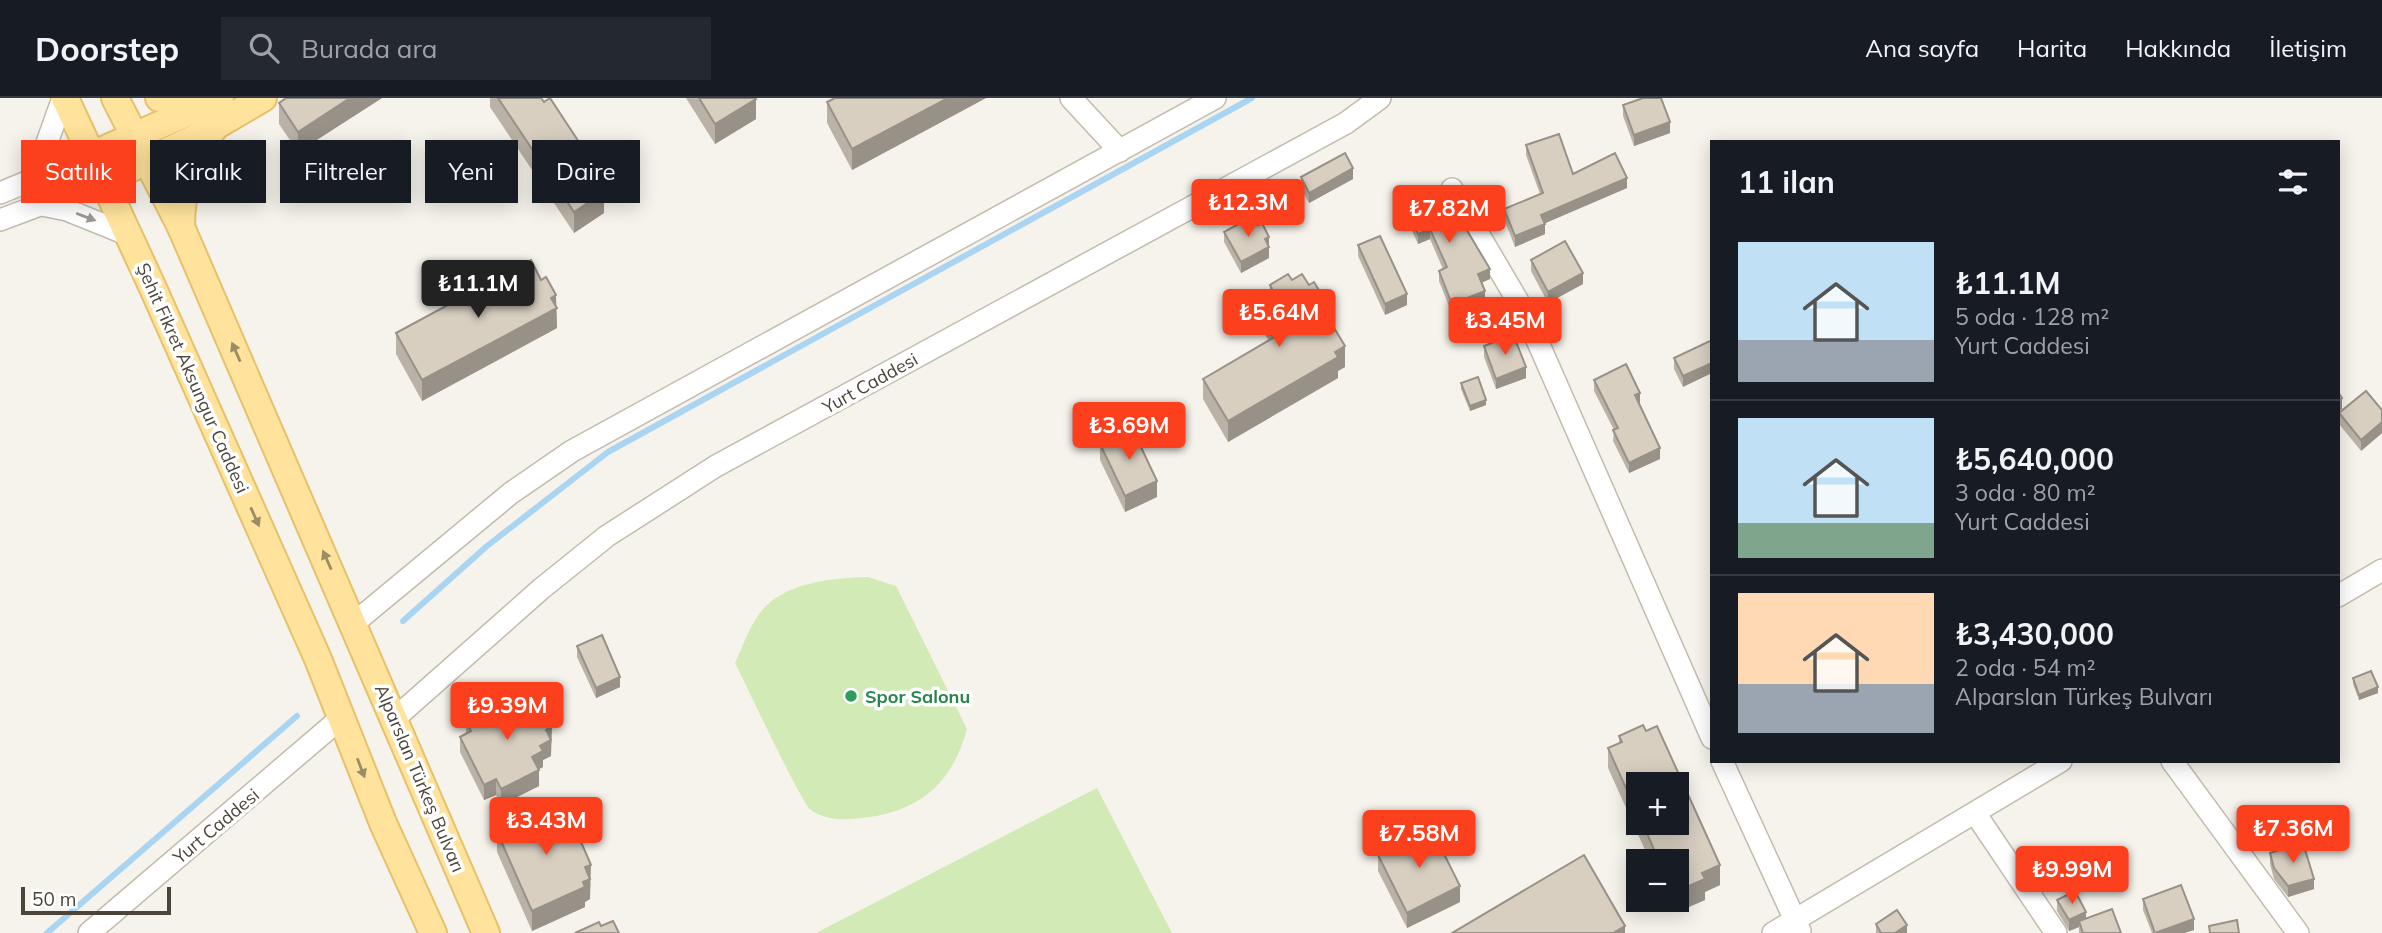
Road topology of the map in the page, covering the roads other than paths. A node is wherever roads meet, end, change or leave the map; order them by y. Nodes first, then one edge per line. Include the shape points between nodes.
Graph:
1 (64, 98) edge
2 (115, 98) edge
3 (159, 98) edge
4 (263, 98) edge
5 (1071, 98) edge
6 (1215, 98) edge
7 (1380, 98) edge
8 (214, 110) edge
9 (48, 140) edge
10 (85, 140) edge
11 (141, 149) junction
12 (136, 150) edge
13 (1120, 151) junction
14 (136, 153) edge
15 (21, 184) edge
16 (1452, 189) dead end
17 (0, 193) edge
18 (47, 203) edge
19 (114, 203) edge
20 (42, 205) junction
21 (0, 220) edge
22 (181, 227) junction
23 (129, 235) junction
24 (2382, 570) edge
25 (2340, 595) edge
26 (354, 623) junction
27 (1704, 702) edge
28 (341, 718) junction
29 (394, 719) junction
30 (1710, 729) edge
31 (1723, 763) edge
32 (2058, 763) edge
33 (2173, 763) edge
34 (1975, 813) junction
35 (1798, 929) edge
36 (89, 933) edge
37 (433, 933) edge
38 (486, 933) edge
39 (1773, 933) edge
40 (2056, 933) edge
41 (2298, 933) edge

1 - 9 street
1 - 10 main road, Şehit Fikret Aksungur Caddesi
2 - 11 main road
3 - 8 main road
4 - 8 main road
5 - 13 street
6 - 13 street
7 - 29 street, Yurt Caddesi via 1346,123 716,466 651,506 541,589
8 - 11 main road
8 - 22 main road via 188,173
11 - 12 main road
11 - 14 main road
11 - 22 main road
13 - 26 street via 572,451 511,493
15 - 17 street
16 - 27 street via 1526,315
18 - 20 street
19 - 23 main road, Şehit Fikret Aksungur Caddesi
20 - 21 street
20 -> 23 street
26 -> 22 main road
23 -> 28 main road, Şehit Fikret Aksungur Caddesi
24 - 25 street
26 - 29 main road, Alparslan Türkeş Bulvarı
27 - 30 street
28 - 36 street, Yurt Caddesi
28 -> 37 main road, Şehit Fikret Aksungur Caddesi
29 - 38 main road, Alparslan Türkeş Bulvarı
31 - 35 street
32 - 34 street
33 - 41 street
34 - 35 street
34 - 40 street
35 - 39 street

